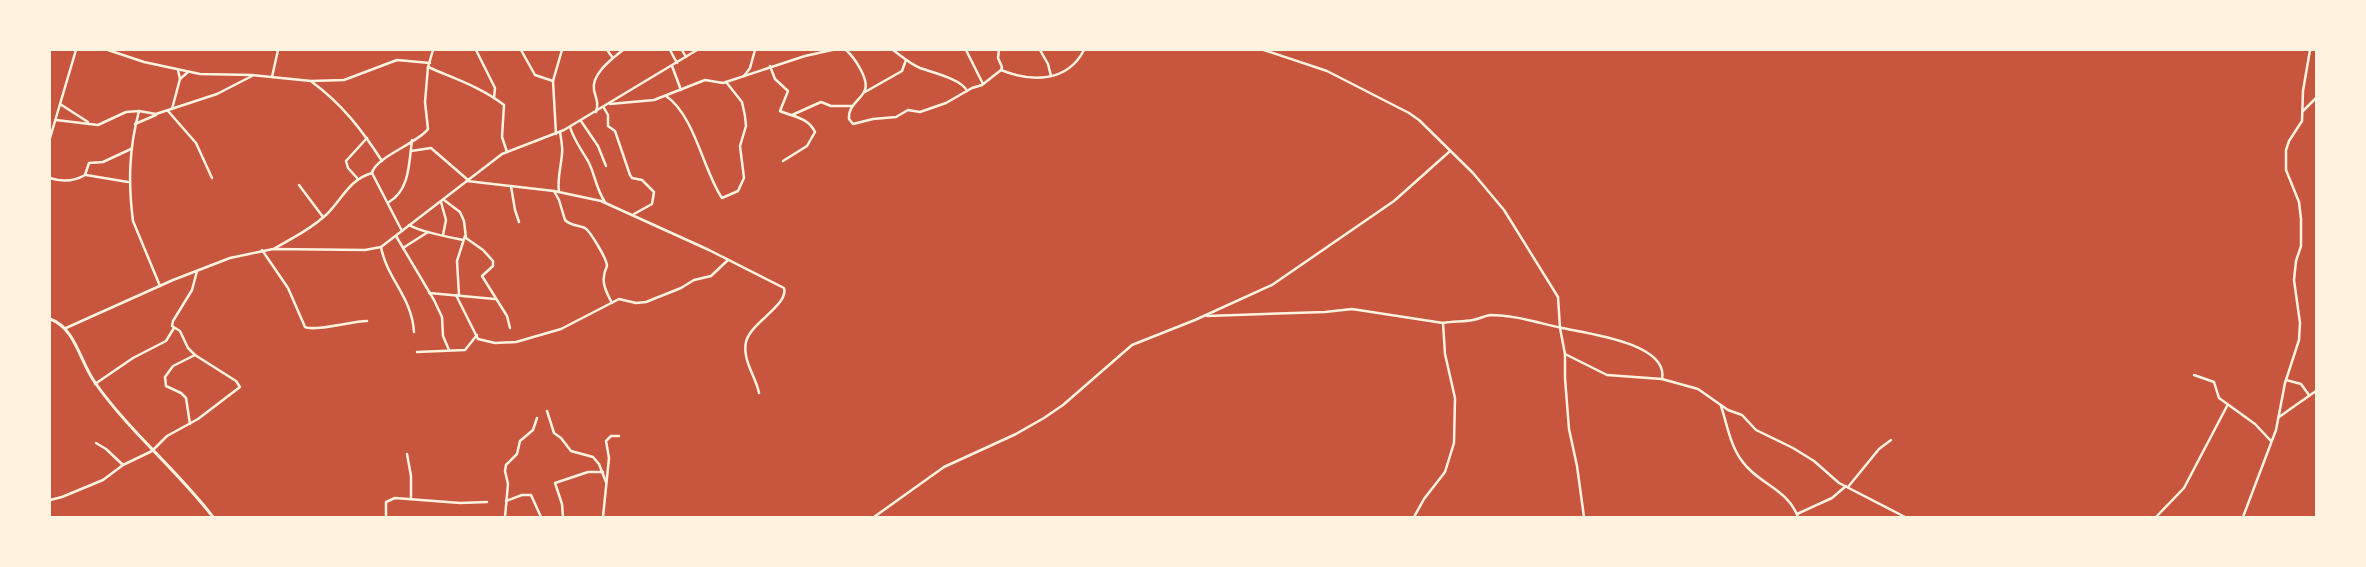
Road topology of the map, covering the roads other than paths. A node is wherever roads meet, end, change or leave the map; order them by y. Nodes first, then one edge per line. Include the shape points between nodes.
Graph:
1 (76, 50) edge
2 (108, 50) edge
3 (278, 50) edge
4 (433, 50) edge
5 (476, 50) edge
6 (521, 50) edge
7 (562, 50) edge
8 (607, 50) edge
9 (623, 50) edge
10 (670, 50) edge
11 (682, 50) edge
12 (697, 50) edge
13 (755, 50) edge
14 (832, 50) edge
15 (846, 50) edge
16 (893, 50) edge
17 (966, 50) edge
18 (999, 50) edge
19 (1040, 50) edge
20 (1084, 50) edge
21 (1264, 50) edge
22 (2310, 50) edge
23 (118, 51) edge
24 (686, 57) junction
25 (613, 58) junction
26 (906, 59) junction
27 (677, 63) junction
28 (429, 65) junction
29 (672, 66) junction
30 (770, 66) junction
31 (178, 70) junction
32 (1001, 70) junction
33 (188, 72) junction
34 (252, 75) junction
35 (744, 76) junction
36 (1051, 76) junction
37 (272, 77) junction
38 (180, 79) junction
39 (311, 81) junction
40 (553, 81) junction
41 (726, 82) junction
42 (982, 84) junction
43 (681, 90) junction
44 (967, 91) junction
45 (864, 93) junction
46 (666, 96) junction
47 (494, 98) junction
48 (2316, 98) edge
49 (60, 104) junction
50 (609, 104) junction
51 (852, 106) junction
52 (604, 108) junction
53 (170, 109) junction
54 (138, 111) junction
55 (2303, 111) junction
56 (596, 113) junction
57 (156, 114) junction
58 (792, 115) junction
59 (56, 120) junction
60 (581, 121) junction
61 (91, 123) junction
62 (135, 124) junction
63 (570, 127) junction
64 (560, 132) junction
65 (556, 134) junction
66 (50, 138) edge
67 (367, 138) junction
68 (412, 140) junction
69 (131, 148) junction
70 (411, 151) junction
71 (507, 152) junction
72 (1449, 152) junction
73 (382, 161) junction
74 (784, 161) dead end
75 (606, 166) dead end
76 (372, 173) junction
77 (85, 175) junction
78 (50, 178) edge
79 (212, 178) dead end
80 (358, 179) junction
81 (467, 181) junction
82 (128, 182) junction
83 (298, 185) dead end
84 (511, 186) junction
85 (554, 191) junction
86 (559, 192) junction
87 (442, 201) junction
88 (389, 202) junction
89 (606, 203) junction
90 (633, 214) junction
91 (323, 217) junction
92 (519, 222) dead end
93 (409, 225) junction
94 (402, 231) junction
95 (429, 232) junction
96 (443, 235) junction
97 (396, 236) junction
98 (465, 236) junction
99 (463, 240) junction
100 (380, 247) junction
101 (403, 248) junction
102 (273, 249) junction
103 (262, 250) junction
104 (728, 260) junction
105 (197, 270) junction
106 (160, 286) junction
107 (430, 293) junction
108 (456, 295) junction
109 (459, 295) junction
110 (496, 299) junction
111 (612, 303) junction
112 (1204, 316) junction
113 (50, 319) edge
114 (367, 321) dead end
115 (1443, 323) junction
116 (66, 328) junction
117 (174, 328) junction
118 (510, 328) dead end
119 (1560, 328) junction
120 (414, 332) dead end
121 (477, 335) junction
122 (449, 350) junction
123 (417, 352) dead end
124 (1565, 354) junction
125 (196, 355) junction
126 (2194, 374) dead end
127 (1662, 379) junction
128 (2286, 380) junction
129 (95, 384) junction
130 (2316, 391) edge
131 (759, 393) dead end
132 (2309, 395) junction
133 (1720, 405) junction
134 (2227, 406) junction
135 (547, 410) dead end
136 (2279, 417) junction
137 (537, 418) dead end
138 (190, 424) junction
139 (619, 436) dead end
140 (1891, 440) dead end
141 (2272, 441) junction
142 (96, 443) dead end
143 (152, 450) junction
144 (407, 454) dead end
145 (123, 465) junction
146 (603, 472) junction
147 (606, 482) junction
148 (1847, 486) junction
149 (411, 499) junction
150 (50, 500) edge
151 (506, 501) junction
152 (487, 502) dead end
153 (1798, 516) edge
154 (213, 517) edge
155 (386, 517) edge
156 (505, 517) edge
157 (541, 517) edge
158 (563, 517) edge
159 (603, 517) edge
160 (874, 517) edge
161 (1414, 517) edge
162 (1584, 517) edge
163 (1905, 517) edge
164 (2156, 517) edge
165 (2243, 517) edge

1 - 49 street
2 - 23 street
3 - 37 street
4 - 28 street
5 - 47 street via 495,88
6 - 40 street via 535,75
7 - 40 street
8 - 25 street
9 - 25 street
10 - 27 street
11 - 24 street
12 - 24 street
13 - 35 street via 750,68
14 - 30 street
15 - 45 street via 859,64 865,82
16 - 26 street
17 - 42 street
18 - 32 street via 997,57
19 - 36 street
20 - 36 street via 1071,66
21 - 72 street via 1327,71 1396,105 1419,120
22 - 55 street via 2302,101
23 - 31 street
24 - 27 street
25 - 56 street via 602,68 594,86 598,104
26 - 44 street via 920,68 962,84
26 - 45 street via 902,72
27 - 29 street
28 - 39 street via 397,60 344,80
28 - 47 street via 456,80 479,87
28 - 68 street via 425,109 428,129
29 - 43 street
29 - 50 street
30 - 35 street
30 - 58 street via 775,79 788,91 780,111
31 - 33 street
31 - 38 street
32 - 36 street via 1027,78
32 - 42 street
33 - 34 street via 217,76
33 - 38 street
34 - 37 street
34 - 53 street via 217,94
35 - 41 street
37 - 39 street
38 - 53 street
39 - 67 street via 346,110
40 - 65 street
41 - 43 street via 705,80
41 - 46 street via 744,106 746,126 740,146 745,175 738,190 722,198 690,128
42 - 44 street
43 - 46 street
44 - 51 street via 946,103 922,111 910,110 896,118 873,119 857,124 851,123 849,119
45 - 51 street
46 - 50 street via 643,102
47 - 71 street via 505,106 501,131
48 - 55 street
49 - 59 street
49 - 61 street
50 - 52 street
51 - 58 street via 832,106 821,102
52 - 56 street
52 - 90 street via 608,115 608,126 615,131 632,178 642,180 654,192 652,204
53 - 57 street
53 - 79 street via 196,143
54 - 57 street
54 - 61 street via 126,112 104,124
54 - 62 street
55 - 128 street via 2302,121 2286,150 2286,170 2300,207 2302,225 2301,246 2294,280 2300,332
56 - 60 street
57 - 62 street
58 - 74 street via 812,126 815,135 804,149
59 - 61 street
59 - 66 street
60 - 63 street
60 - 75 street via 598,146
62 - 69 street
63 - 64 street
63 - 89 street via 577,146 591,169 599,193
64 - 65 street
64 - 86 street via 562,154 560,175 557,180
65 - 71 street
67 - 73 street
67 - 80 street via 346,161 348,168
68 - 70 street
68 - 73 street
69 - 77 street via 103,162 89,163
69 - 82 street
70 - 81 street via 431,148
70 - 88 street via 405,181 397,197
71 - 81 street
72 - 112 street via 1394,201 1287,276 1257,293
72 - 119 street via 1477,178 1504,210 1558,297
73 - 76 street via 372,169
76 - 80 street
76 - 88 street
77 - 78 street via 68,180
77 - 82 street
80 - 91 street
81 - 84 street
81 - 87 street
82 - 106 street via 133,221
83 - 91 street
84 - 85 street
84 - 92 street via 514,210
85 - 86 street
85 - 111 street via 560,200 565,220 587,230 594,243 602,250 607,266 603,283
86 - 89 street
87 - 93 street
87 - 96 street via 446,220
87 - 98 street via 463,216
88 - 94 street
89 - 90 street
90 - 104 street
91 - 102 street via 298,236
93 - 94 street
93 - 95 street via 420,231
94 - 97 street
95 - 96 street
95 - 101 street
96 - 99 street
97 - 100 street
97 - 101 street
98 - 99 street
98 - 110 street via 494,261 493,266 482,276
99 - 109 street via 457,261
100 - 102 street via 365,250
100 - 120 street via 385,264 402,290 412,312
101 - 107 street
102 - 103 street
103 - 105 street
103 - 114 street via 288,288 305,327 315,330 342,323
104 - 111 street via 711,276 646,302 619,299
104 - 131 street via 776,283 785,290 782,301 758,323 746,342 748,363
105 - 106 street
105 - 117 street via 192,290 173,321
106 - 116 street
107 - 108 street
107 - 122 street via 442,317 443,336
108 - 109 street
108 - 121 street
109 - 110 street
110 - 118 street via 507,316
111 - 121 street via 560,329 516,342 487,342
112 - 115 street via 1346,309
112 - 160 street via 1132,344 1044,418 1010,437 944,467
113 - 116 street
115 - 119 street via 1491,315 1536,320
115 - 161 street via 1445,354 1455,398 1454,443 1445,472
116 - 129 street
117 - 125 street via 180,331 188,348
117 - 129 street via 166,341 133,358
119 - 124 street
119 - 127 street via 1610,338 1638,348 1658,362 1662,368
121 - 122 street via 465,350
122 - 123 street
124 - 127 street via 1607,375
124 - 162 street via 1569,428
125 - 138 street via 173,366 164,382 169,389 181,393 186,398
125 - 138 street via 240,386
126 - 134 street via 2214,382 2217,395
127 - 133 street via 1690,386 1707,394
128 - 132 street via 2301,384
128 - 136 street
129 - 143 street
130 - 132 street
132 - 136 street
133 - 148 street via 1742,415 1756,430 1796,450
133 - 153 street via 1733,445 1742,462 1791,502
134 - 141 street via 2255,424
134 - 164 street via 2184,488
135 - 146 street via 554,433 571,451 593,457
136 - 141 street
137 - 151 street via 533,430 520,441 516,454 506,465
138 - 143 street via 168,436
139 - 147 street via 611,436 606,441 609,458
140 - 148 street
141 - 165 street
142 - 145 street
143 - 145 street
143 - 154 street
144 - 149 street via 411,476
145 - 150 street via 103,480
146 - 147 street
146 - 158 street via 588,472 555,483 562,504
147 - 159 street
148 - 153 street via 1832,498
148 - 163 street via 1872,502
149 - 152 street via 460,503
149 - 155 street via 389,500 384,507
151 - 156 street
151 - 157 street via 522,495 531,495

